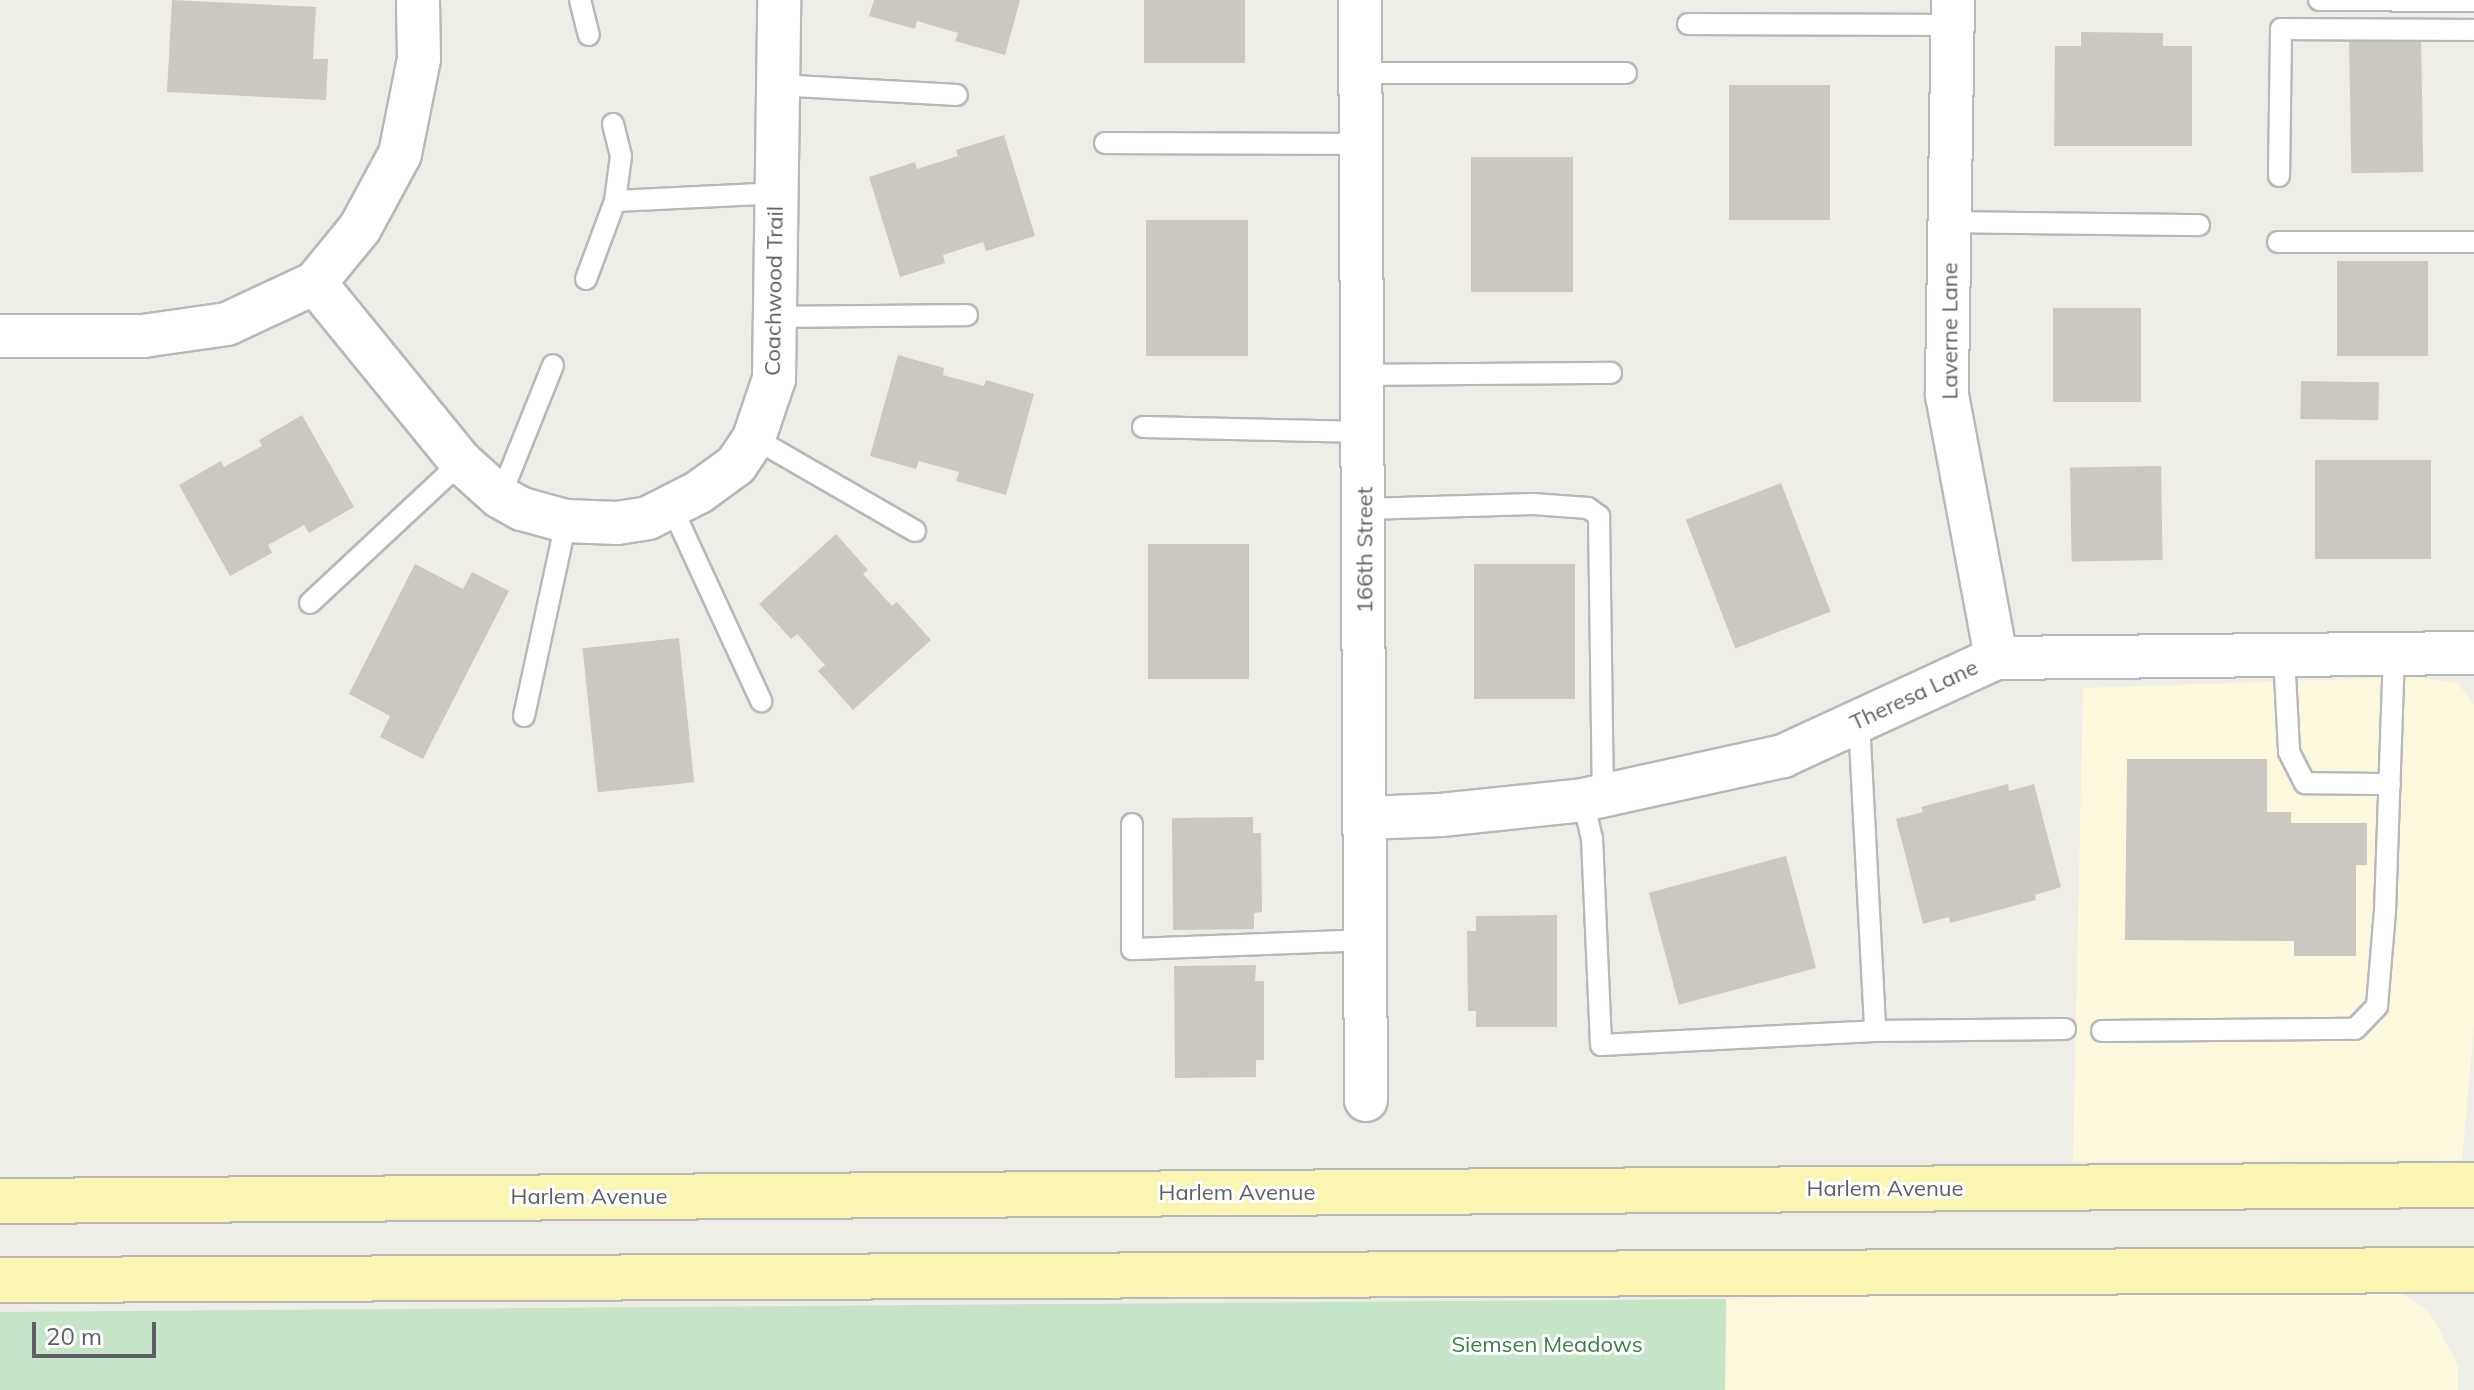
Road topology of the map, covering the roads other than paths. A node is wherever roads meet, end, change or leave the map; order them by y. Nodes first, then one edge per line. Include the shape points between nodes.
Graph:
1 (418, 0) edge
2 (580, 0) edge
3 (779, 0) edge
4 (1360, 0) edge
5 (2319, 0) edge
6 (2474, 1) edge
7 (1953, 12) edge
8 (1688, 24) dead end
9 (2474, 30) edge
10 (589, 35) dead end
11 (1361, 73) junction
12 (1626, 73) dead end
13 (777, 85) junction
14 (957, 95) dead end
15 (613, 124) dead end
16 (1105, 143) dead end
17 (1362, 144) junction
18 (2279, 176) dead end
19 (776, 193) junction
20 (615, 201) junction
21 (1950, 222) junction
22 (2199, 225) dead end
23 (2278, 242) dead end
24 (2474, 242) edge
25 (586, 279) dead end
26 (315, 283) junction
27 (967, 315) dead end
28 (777, 317) junction
29 (0, 336) edge
30 (553, 365) dead end
31 (1611, 373) dead end
32 (1363, 375) junction
33 (1143, 427) dead end
34 (1364, 432) junction
35 (754, 438) junction
36 (461, 462) junction
37 (500, 497) junction
38 (672, 508) junction
39 (1365, 509) junction
40 (566, 521) junction
41 (915, 531) dead end
42 (310, 603) dead end
43 (2474, 653) edge
44 (2394, 654) junction
45 (2284, 655) junction
46 (1996, 658) junction
47 (761, 701) dead end
48 (524, 716) dead end
49 (1859, 721) junction
50 (2390, 784) junction
51 (1593, 799) junction
52 (1366, 818) junction
53 (1132, 824) dead end
54 (1366, 940) junction
55 (2065, 1029) dead end
56 (1875, 1031) junction
57 (2102, 1031) dead end
58 (1366, 1100) dead end
59 (2474, 1185) edge
60 (0, 1201) edge
61 (2474, 1270) edge
62 (0, 1280) edge

1 - 26 street via 419,59 400,154 360,228
2 - 10 lane
3 - 13 street, Coachwood Trail
4 - 11 street, 166th Street
5 - 6 lane
7 - 8 lane
7 - 21 street, Laverne Lane
9 - 18 lane via 2281,29
11 - 12 lane
11 - 17 street, 166th Street
13 - 14 lane
13 - 19 street, Coachwood Trail
15 - 20 lane via 621,156
16 - 17 lane
17 - 32 street, 166th Street
19 - 20 lane
19 - 28 street, Coachwood Trail
20 - 25 lane
21 - 22 lane
21 - 46 street, Laverne Lane via 1947,395
23 - 24 lane
26 - 29 street via 227,324 143,336
26 - 36 street, Coachwood Trail
27 - 28 lane
28 - 35 street, Coachwood Trail via 774,379
30 - 37 lane
31 - 32 lane
32 - 34 street, 166th Street
33 - 34 lane
34 - 39 street, 166th Street
35 - 38 street, Coachwood Trail via 736,465
35 - 41 lane
36 - 37 street, Coachwood Trail
36 - 42 lane
37 - 40 street, Coachwood Trail
38 - 40 street, Coachwood Trail via 617,523
38 - 47 lane
39 - 51 lane via 1533,504 1588,508 1599,516
39 - 52 street, 166th Street
40 - 48 lane
43 - 44 street, Theresa Lane
44 - 45 street, Theresa Lane
44 - 50 lane
45 - 46 street, Theresa Lane
45 - 50 lane via 2289,752 2305,783
46 - 49 street, Theresa Lane
49 - 51 street, Theresa Lane via 1783,756
49 - 56 lane
50 - 57 lane via 2377,1006 2355,1029
51 - 52 street, Theresa Lane
51 - 56 lane via 1601,1045
52 - 54 street, 166th Street
53 - 54 lane via 1132,949
54 - 58 street, 166th Street
55 - 56 lane
59 - 60 main road, Harlem Avenue
61 - 62 main road

